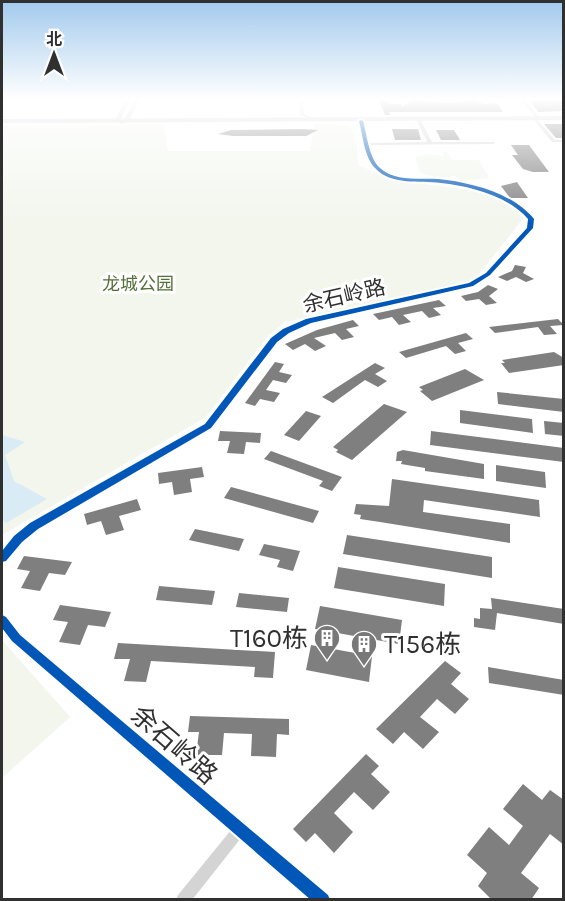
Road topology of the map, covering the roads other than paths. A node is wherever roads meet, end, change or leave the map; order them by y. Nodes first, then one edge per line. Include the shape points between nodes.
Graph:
1 (367, 141) edge
2 (430, 143) joint
3 (492, 143) dead end
4 (368, 144) junction
5 (2, 558) edge
6 (2, 620) edge
7 (240, 829) junction
8 (183, 900) edge
9 (323, 900) edge

1 - 4 street, 余石岭路
2 - 3 street
2 - 4 street
4 - 5 street, 余石岭路 via 375,166 385,173 469,186 520,207 530,216 531,226 488,274 471,285 309,321 286,331 274,340 208,426 34,526
6 - 7 street, 余石岭路 via 16,638
7 - 8 street
7 - 9 street, 余石岭路

